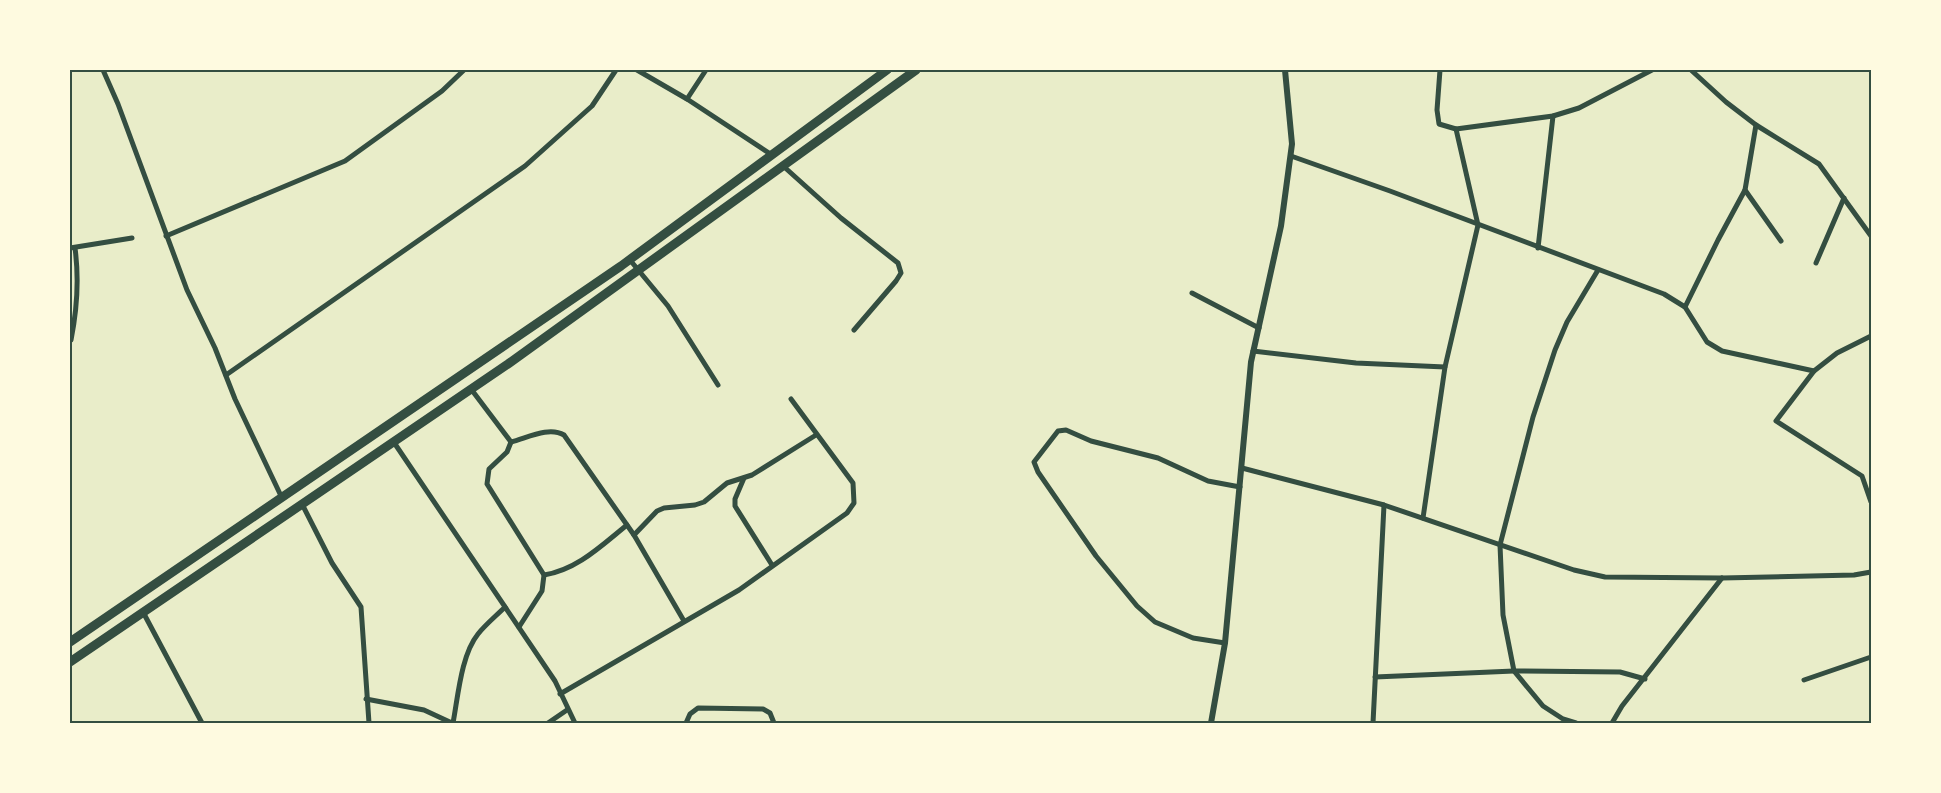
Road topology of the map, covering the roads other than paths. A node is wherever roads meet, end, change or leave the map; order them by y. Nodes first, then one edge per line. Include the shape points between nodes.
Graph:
1 (103, 70) edge
2 (464, 70) edge
3 (616, 70) edge
4 (637, 70) edge
5 (706, 70) edge
6 (887, 70) edge
7 (916, 70) edge
8 (1285, 70) edge
9 (1440, 70) edge
10 (1652, 70) edge
11 (1691, 70) edge
12 (688, 99) junction
13 (1553, 116) junction
14 (1756, 124) junction
15 (1456, 129) junction
16 (772, 155) junction
17 (1291, 156) junction
18 (782, 165) junction
19 (1745, 190) junction
20 (1844, 198) junction
21 (1478, 225) junction
22 (166, 236) junction
23 (1871, 236) edge
24 (132, 238) dead end
25 (1781, 241) dead end
26 (73, 248) edge
27 (1538, 248) junction
28 (630, 260) junction
29 (1816, 263) dead end
30 (638, 269) junction
31 (1598, 270) junction
32 (1192, 293) dead end
33 (1686, 307) junction
34 (1258, 328) junction
35 (854, 330) dead end
36 (1871, 336) edge
37 (71, 340) edge
38 (1253, 351) junction
39 (1445, 367) junction
40 (1814, 371) junction
41 (226, 375) junction
42 (718, 385) dead end
43 (471, 389) junction
44 (791, 399) dead end
45 (816, 435) junction
46 (393, 441) junction
47 (511, 442) junction
48 (1242, 468) junction
49 (744, 478) junction
50 (1240, 487) junction
51 (282, 499) junction
52 (1871, 502) edge
53 (302, 504) junction
54 (1384, 505) junction
55 (1423, 518) junction
56 (627, 525) junction
57 (634, 535) junction
58 (1500, 545) junction
59 (772, 565) junction
60 (1871, 572) edge
61 (544, 575) junction
62 (1722, 578) junction
63 (505, 607) junction
64 (143, 612) junction
65 (684, 621) junction
66 (519, 627) junction
67 (70, 642) edge
68 (1226, 643) junction
69 (1871, 656) edge
70 (70, 662) edge
71 (1514, 671) junction
72 (1375, 677) junction
73 (1645, 679) junction
74 (1804, 680) dead end
75 (560, 694) junction
76 (366, 699) junction
77 (567, 710) junction
78 (202, 723) edge
79 (369, 723) edge
80 (453, 723) edge
81 (548, 723) edge
82 (574, 723) edge
83 (686, 723) edge
84 (774, 723) edge
85 (1211, 723) edge
86 (1372, 723) edge
87 (1576, 723) edge
88 (1612, 723) edge

1 - 22 street
2 - 22 street via 442,91 345,161
3 - 41 street via 592,106 525,166
4 - 12 street
5 - 12 street
6 - 16 highway
7 - 18 highway
8 - 17 street
9 - 15 street via 1437,110 1440,124
10 - 13 street via 1579,108
11 - 14 street
12 - 16 street
13 - 15 street
13 - 27 street
14 - 19 street
14 - 20 street via 1814,160
15 - 21 street
16 - 28 highway
17 - 21 street
17 - 34 street via 1281,226
18 - 30 highway
18 - 35 street via 898,263 901,273 896,281
19 - 25 street
19 - 33 street
20 - 23 street
20 - 29 street
21 - 27 street
21 - 39 street
22 - 41 street
24 - 26 street
26 - 37 street via 78,263
27 - 31 street
28 - 30 street
28 - 51 highway
30 - 42 street via 668,306
30 - 43 highway
31 - 33 street via 1664,294
31 - 58 street via 1554,350
32 - 34 street
33 - 40 street via 1707,342 1722,351
34 - 38 street
36 - 40 street
38 - 39 street via 1356,363
38 - 48 street
39 - 55 street
40 - 52 street via 1776,421 1862,476
41 - 51 street
43 - 46 highway
43 - 47 street
44 - 45 street
45 - 49 street
45 - 59 street via 853,483 854,503 846,514
46 - 53 highway
46 - 63 street
47 - 56 street via 546,432 558,431 564,435
47 - 61 street via 507,452 489,469 487,484
48 - 50 street
48 - 54 street
49 - 57 street via 728,482 704,502 657,511
49 - 59 street via 735,506
50 - 68 street
50 - 68 street via 1208,481 1158,458 1091,441 1066,430 1058,431 1034,462 1096,556 1137,606 1155,622 1193,638
51 - 67 highway
53 - 64 highway
53 - 76 street via 332,563 361,607
54 - 55 street
54 - 72 street
55 - 58 street
56 - 57 street
56 - 61 street via 576,564
57 - 65 street
58 - 62 street via 1605,577
58 - 71 street via 1503,615
59 - 65 street via 739,590
60 - 62 street
61 - 66 street via 542,591
62 - 73 street
63 - 66 street
63 - 80 street via 477,635 470,648
64 - 70 highway
64 - 78 street
65 - 75 street
66 - 75 street
68 - 85 street
69 - 74 street
71 - 72 street
71 - 73 street via 1620,672
71 - 87 street via 1543,706
72 - 86 street
73 - 88 street
75 - 77 street
76 - 79 street
76 - 80 street via 424,710
77 - 81 street
77 - 82 street
83 - 84 street via 698,708 762,709 770,713

